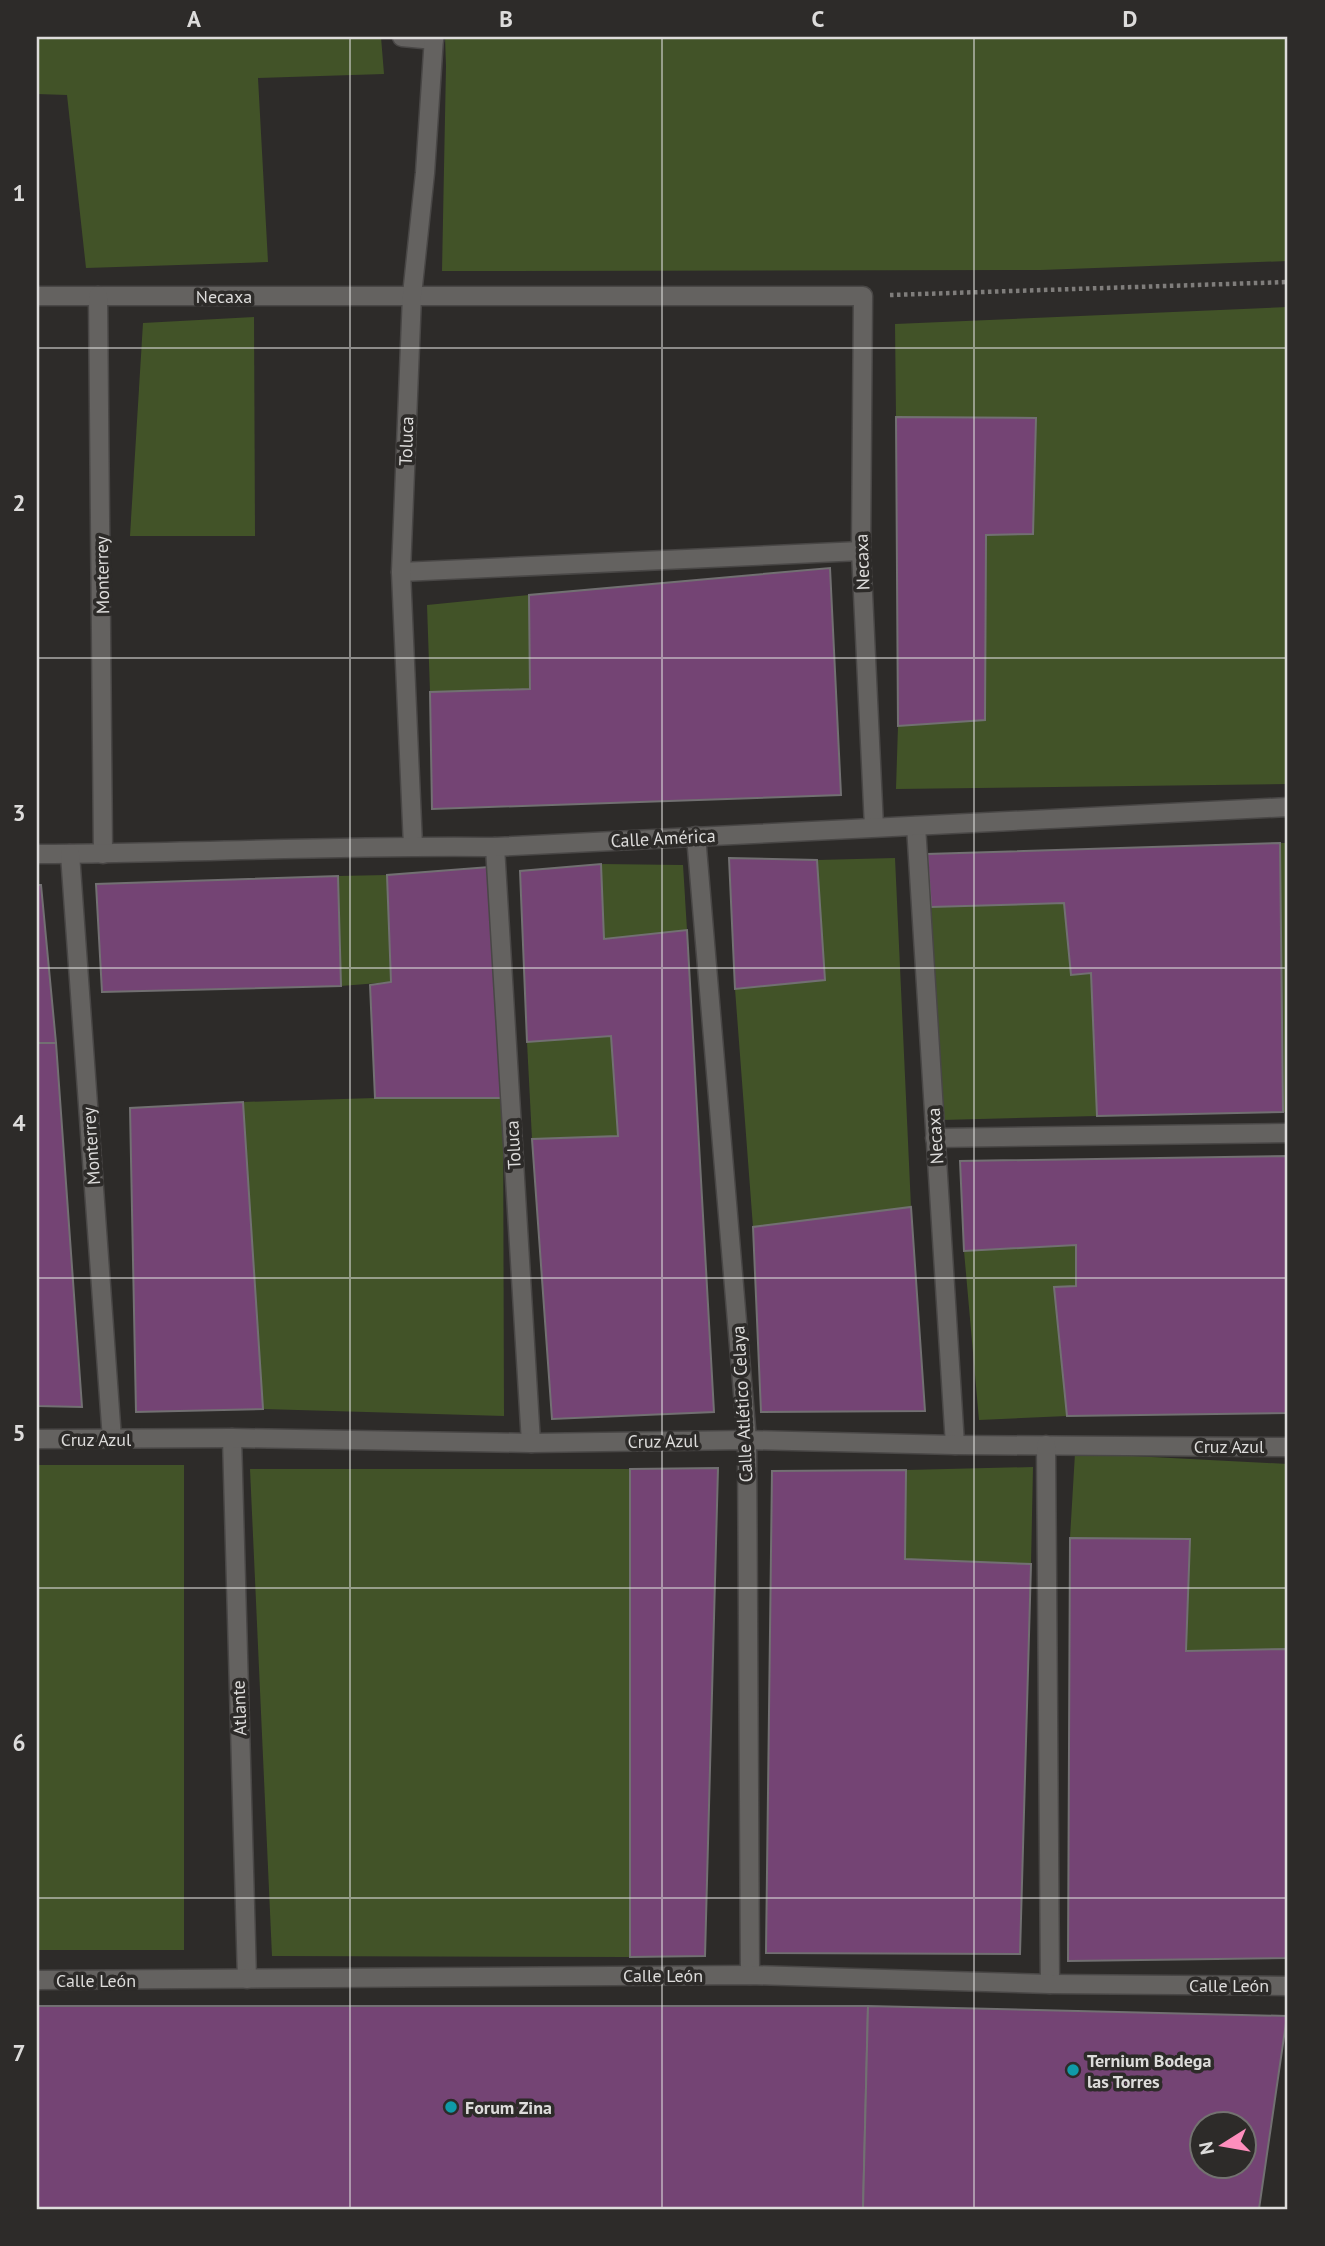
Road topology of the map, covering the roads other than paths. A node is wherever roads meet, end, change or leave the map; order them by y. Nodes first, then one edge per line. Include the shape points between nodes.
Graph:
1 (402, 37) edge
2 (434, 38) edge
3 (412, 295) junction
4 (37, 296) edge
5 (98, 296) junction
6 (861, 551) junction
7 (401, 572) junction
8 (1288, 807) edge
9 (874, 827) junction
10 (916, 827) junction
11 (696, 835) junction
12 (414, 846) junction
13 (495, 847) junction
14 (70, 853) junction
15 (37, 854) edge
16 (103, 854) junction
17 (1288, 1133) edge
18 (935, 1138) junction
19 (232, 1438) junction
20 (37, 1439) edge
21 (112, 1439) junction
22 (747, 1440) junction
23 (531, 1443) junction
24 (954, 1445) junction
25 (1046, 1445) junction
26 (1288, 1447) edge
27 (750, 1975) junction
28 (247, 1979) junction
29 (37, 1980) edge
30 (1050, 1984) junction
31 (1288, 1986) edge

1 - 2 street
2 - 3 street, Toluca
3 - 5 street, Necaxa
3 - 6 street, Necaxa via 863,296
3 - 7 street, Toluca
4 - 5 street, Necaxa
5 - 16 street, Monterrey
6 - 7 street
6 - 9 street, Necaxa
7 - 12 street, Toluca
8 - 10 street, Calle América
9 - 10 street, Calle América
9 - 11 street, Calle América
10 - 18 street, Necaxa
11 - 13 street, Calle América
11 - 22 street, Calle Atlético Celaya
12 - 13 street, Calle América
12 - 16 street, Calle América
13 - 23 street, Toluca
14 - 15 street, Calle América
14 - 16 street, Calle América
14 - 21 street, Monterrey
17 - 18 street
18 - 24 street, Necaxa
19 - 21 street, Cruz Azul
19 - 23 street, Cruz Azul
19 - 28 street, Atlante
20 - 21 street, Cruz Azul
22 - 23 street, Cruz Azul
22 - 24 street, Cruz Azul
22 - 27 street, Calle Atlético Celaya
24 - 25 street, Cruz Azul
25 - 26 street, Cruz Azul
25 - 30 street
27 - 28 street, Calle León
27 - 30 street, Calle León
28 - 29 street, Calle León
30 - 31 street, Calle León

